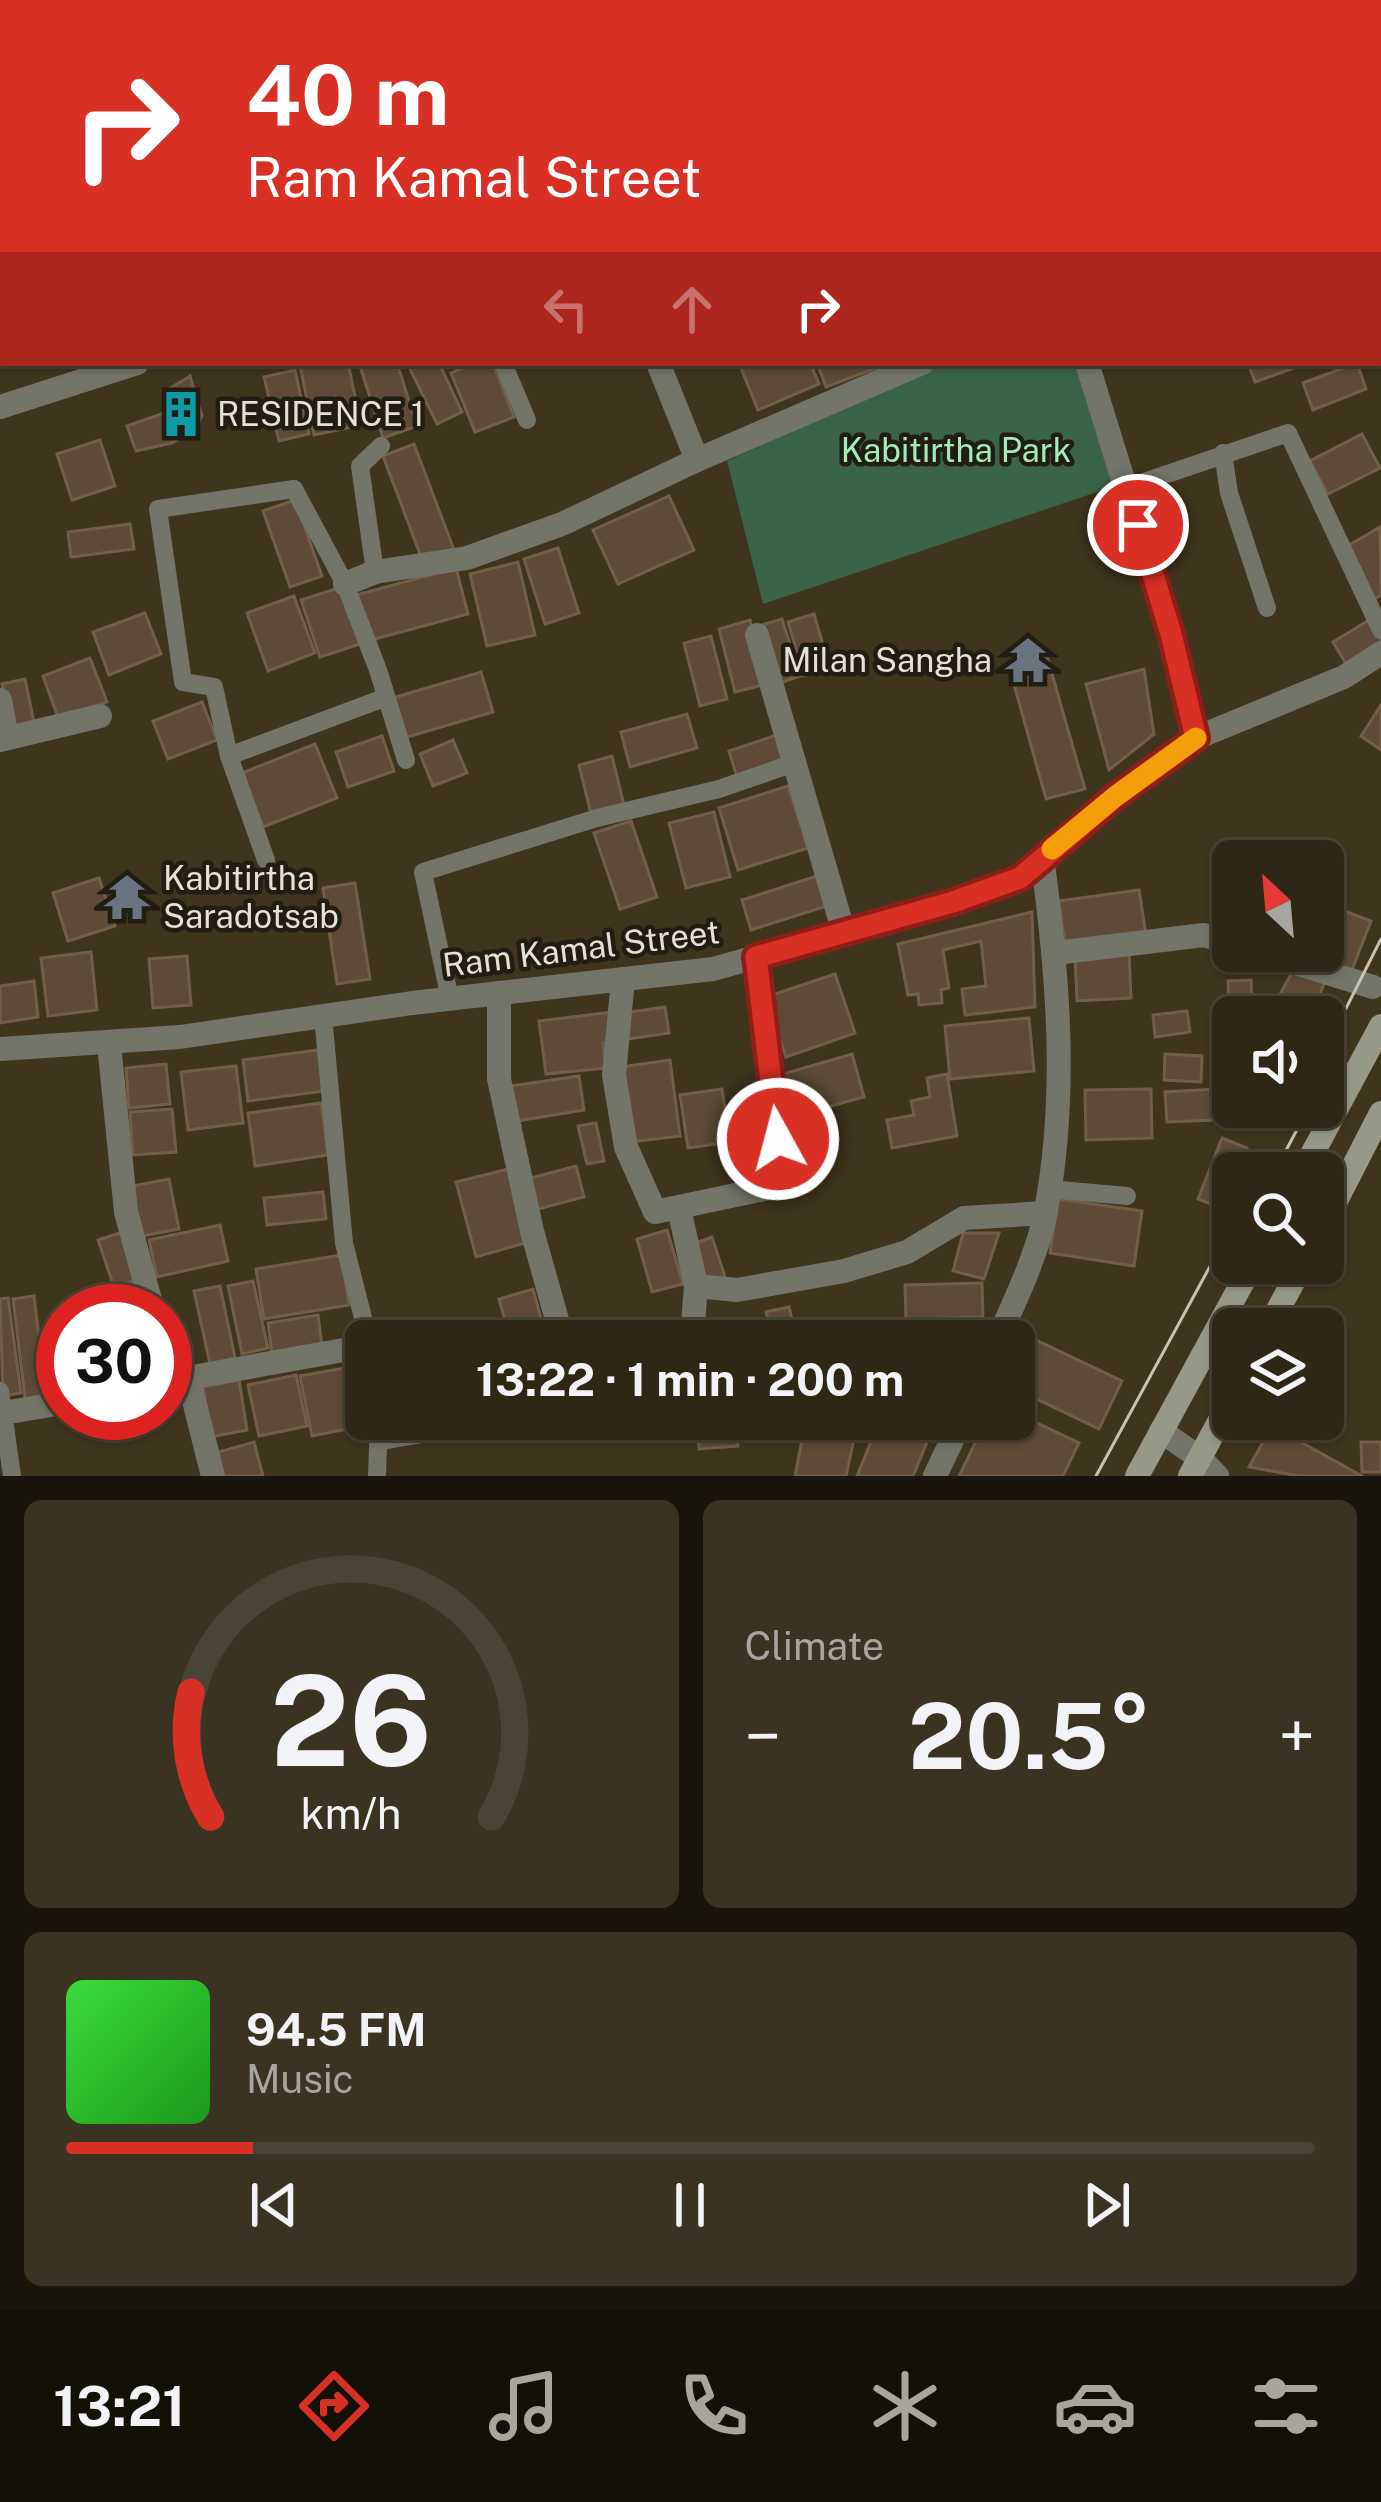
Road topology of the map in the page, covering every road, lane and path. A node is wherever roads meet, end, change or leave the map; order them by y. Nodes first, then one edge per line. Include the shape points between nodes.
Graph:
1 (128, 366) edge
2 (504, 366) edge
3 (659, 366) edge
4 (915, 366) edge
5 (1092, 366) edge
6 (0, 407) edge
7 (526, 420) dead end
8 (381, 446) dead end
9 (1223, 453) junction
10 (697, 460) junction
11 (1126, 488) junction
12 (375, 572) junction
13 (345, 584) junction
14 (1267, 608) dead end
15 (1381, 630) edge
16 (758, 635) dead end
17 (1381, 653) edge
18 (384, 698) junction
19 (0, 700) edge
20 (100, 716) dead end
21 (1196, 738) junction
22 (3, 739) edge
23 (229, 756) junction
24 (406, 760) dead end
25 (796, 762) junction
26 (1042, 857) junction
27 (266, 860) dead end
28 (844, 933) junction
29 (1212, 937) edge
30 (1055, 953) junction
31 (756, 957) junction
32 (1325, 972) edge
33 (623, 980) junction
34 (1373, 987) dead end
35 (499, 993) junction
36 (450, 999) junction
37 (322, 1016) junction
38 (1381, 1027) edge
39 (109, 1044) junction
40 (0, 1049) edge
41 (1381, 1113) edge
42 (1313, 1152) edge
43 (1344, 1185) edge
44 (1127, 1196) dead end
45 (1047, 1201) junction
46 (679, 1208) junction
47 (146, 1284) edge
48 (1242, 1284) edge
49 (696, 1286) junction
50 (362, 1320) edge
51 (556, 1320) edge
52 (693, 1320) edge
53 (1004, 1320) edge
54 (345, 1347) edge
55 (192, 1371) edge
56 (2, 1402) edge
57 (36, 1403) edge
58 (192, 1424) edge
59 (1162, 1432) junction
60 (379, 1440) edge
61 (952, 1440) edge
62 (1215, 1440) edge
63 (1203, 1470) edge
64 (12, 1476) edge
65 (213, 1476) edge
66 (377, 1476) edge
67 (935, 1476) edge
68 (1137, 1476) edge

1 - 6 street
2 - 7 lane
3 - 10 street
4 - 10 street
5 - 11 street
8 - 12 lane via 360,466
9 - 11 lane
9 - 14 lane
9 - 15 lane via 1288,433
10 - 12 street via 467,558
11 - 21 street
12 - 13 street
13 - 18 lane
13 - 23 lane via 294,489 158,509 183,682 214,687
16 - 25 street
17 - 21 street, Ram Kamal Street via 1344,677
18 - 23 lane
18 - 24 lane
19 - 22 street
20 - 22 street
21 - 26 street, Ram Kamal Street
23 - 27 lane
25 - 28 street
25 - 36 lane via 423,872
26 - 28 street, Ram Kamal Street via 1020,878
26 - 30 street
28 - 31 street, Ram Kamal Street
29 - 30 street
30 - 45 street via 1060,1093
31 - 33 street, Ram Kamal Street
31 - 46 street via 783,1185
32 - 34 street
33 - 35 street, Ram Kamal Street
33 - 46 street via 614,1075 626,1147 655,1212
35 - 36 street, Ram Kamal Street
35 - 51 street via 499,1079
36 - 37 street, Ram Kamal Street
37 - 39 street, Ram Kamal Street
37 - 50 lane via 344,1243
38 - 42 main road
39 - 40 street, Ram Kamal Street
39 - 47 street via 126,1212
41 - 43 main road
44 - 45 lane
45 - 49 street via 964,1218 907,1252 844,1270 737,1290
45 - 53 street
46 - 49 street
48 - 59 main road
49 - 52 street
54 - 55 street
56 - 57 street
56 - 64 lane
58 - 65 street
59 - 63 street
59 - 68 main road
60 - 66 lane
61 - 67 street
62 - 63 main road

